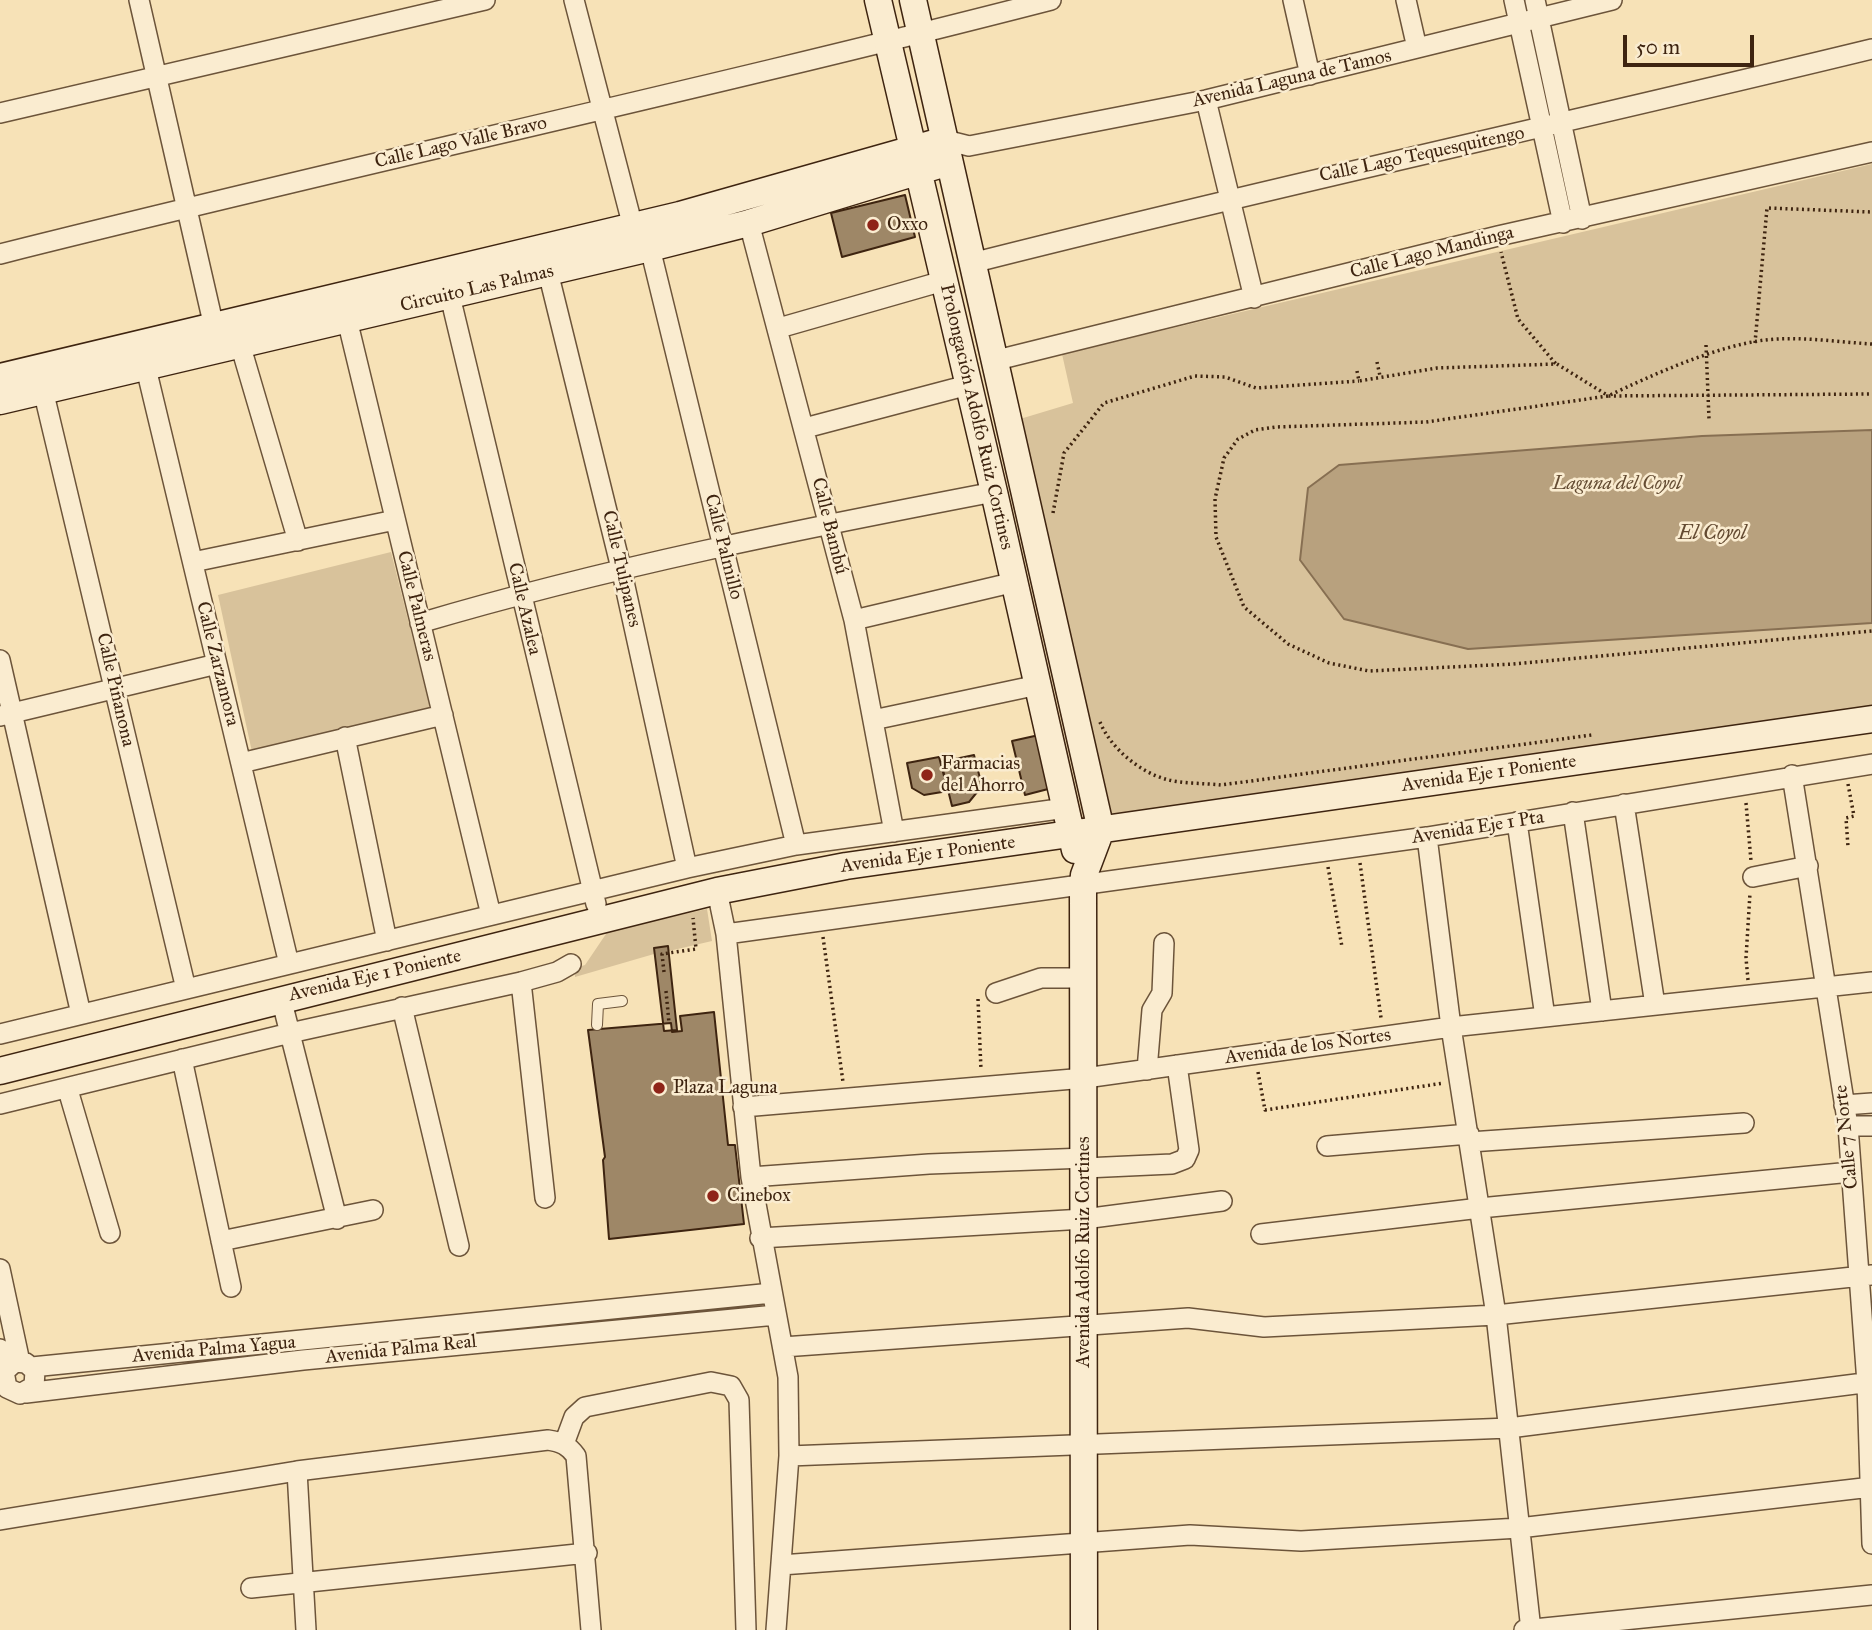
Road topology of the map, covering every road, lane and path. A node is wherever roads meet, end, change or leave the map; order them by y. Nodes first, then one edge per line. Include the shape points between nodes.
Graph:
1 (139, 0) edge
2 (485, 0) edge
3 (574, 0) edge
4 (878, 0) edge
5 (913, 0) edge
6 (1051, 0) edge
7 (1293, 0) edge
8 (1406, 0) edge
9 (1514, 0) edge
10 (1535, 0) edge
11 (1612, 0) edge
12 (1021, 4) edge
13 (1539, 20) junction
14 (1519, 24) junction
15 (922, 33) junction
16 (888, 43) junction
17 (1418, 48) junction
18 (1872, 49) edge
19 (1310, 75) junction
20 (156, 77) junction
21 (1206, 100) junction
22 (601, 110) junction
23 (0, 113) edge
24 (1561, 124) junction
25 (1541, 129) junction
26 (954, 149) junction
27 (1872, 152) edge
28 (916, 160) junction
29 (1228, 198) junction
30 (186, 207) junction
31 (1872, 212) edge
32 (1573, 221) junction
33 (749, 223) junction
34 (632, 227) junction
35 (1498, 236) junction
36 (650, 248) junction
37 (0, 254) edge
38 (972, 263) junction
39 (548, 272) junction
40 (943, 281) junction
41 (450, 296) junction
42 (1254, 298) junction
43 (344, 308) junction
44 (214, 327) junction
45 (779, 328) junction
46 (1755, 343) junction
47 (240, 344) junction
48 (1872, 344) edge
49 (1706, 345) dead end
50 (1706, 356) junction
51 (993, 361) junction
52 (1377, 362) dead end
53 (1556, 364) junction
54 (145, 365) junction
55 (1357, 371) dead end
56 (1380, 376) junction
57 (0, 377) edge
58 (1359, 381) junction
59 (968, 385) junction
60 (43, 390) junction
61 (1872, 394) edge
62 (1707, 395) junction
63 (1608, 396) junction
64 (0, 401) edge
65 (1709, 419) dead end
66 (804, 428) junction
67 (997, 503) junction
68 (1028, 508) junction
69 (395, 520) junction
70 (1055, 520) dead end
71 (827, 524) junction
72 (298, 541) junction
73 (722, 545) junction
74 (192, 562) junction
75 (621, 568) junction
76 (1015, 582) junction
77 (520, 593) junction
78 (854, 620) junction
79 (420, 623) junction
80 (1872, 631) edge
81 (0, 660) edge
82 (1063, 662) junction
83 (217, 664) junction
84 (1037, 678) junction
85 (114, 689) junction
86 (6, 715) edge
87 (443, 715) junction
88 (1098, 718) dead end
89 (1872, 719) edge
90 (873, 720) junction
91 (1595, 735) dead end
92 (345, 737) junction
93 (241, 763) junction
94 (1872, 764) edge
95 (1846, 768) junction
96 (1793, 775) junction
97 (1624, 804) junction
98 (1066, 808) junction
99 (1573, 812) junction
100 (1517, 822) junction
101 (1101, 830) junction
102 (894, 832) junction
103 (1069, 835) junction
104 (1427, 837) junction
105 (796, 845) junction
106 (1358, 847) junction
107 (1848, 847) dead end
108 (1325, 851) junction
109 (1808, 866) junction
110 (687, 868) junction
111 (1753, 877) dead end
112 (1083, 880) junction
113 (717, 891) junction
114 (593, 892) junction
115 (692, 912) dead end
116 (491, 915) junction
117 (601, 921) junction
118 (820, 921) junction
119 (726, 934) junction
120 (387, 941) junction
121 (1164, 943) dead end
122 (1342, 947) dead end
123 (289, 964) junction
124 (571, 964) dead end
125 (664, 972) dead end
126 (1084, 978) junction
127 (521, 982) junction
128 (1872, 982) edge
129 (1828, 987) junction
130 (186, 989) junction
131 (666, 990) dead end
132 (987, 996) joint
133 (281, 998) junction
134 (622, 1001) dead end
135 (1656, 1005) junction
136 (402, 1007) junction
137 (1602, 1011) junction
138 (81, 1014) junction
139 (1545, 1017) junction
140 (669, 1023) dead end
141 (597, 1026) dead end
142 (1451, 1027) junction
143 (290, 1033) junction
144 (0, 1034) edge
145 (1383, 1037) junction
146 (1255, 1054) junction
147 (182, 1059) junction
148 (1177, 1065) junction
149 (1147, 1070) junction
150 (0, 1071) edge
151 (1086, 1079) junction
152 (1460, 1080) junction
153 (982, 1087) junction
154 (68, 1090) junction
155 (845, 1098) junction
156 (1872, 1103) edge
157 (0, 1104) edge
158 (1844, 1105) junction
159 (743, 1107) junction
160 (1744, 1123) dead end
161 (1872, 1125) edge
162 (1848, 1126) junction
163 (1469, 1138) junction
164 (1327, 1146) dead end
165 (1085, 1163) junction
166 (1852, 1172) junction
167 (751, 1177) junction
168 (545, 1198) dead end
169 (1222, 1201) dead end
170 (1480, 1208) junction
171 (373, 1210) dead end
172 (337, 1219) junction
173 (1084, 1219) junction
174 (110, 1233) dead end
175 (1261, 1234) dead end
176 (760, 1238) junction
177 (221, 1241) junction
178 (459, 1246) dead end
179 (0, 1269) edge
180 (1866, 1276) edge
181 (232, 1287) dead end
182 (772, 1293) junction
183 (776, 1315) junction
184 (1496, 1315) junction
185 (1083, 1325) junction
186 (543, 1327) junction
187 (783, 1347) junction
188 (0, 1349) edge
189 (301, 1351) junction
190 (19, 1367) junction
191 (1869, 1382) edge
192 (13, 1394) edge
193 (1509, 1427) junction
194 (565, 1444) junction
195 (1084, 1444) junction
196 (789, 1456) junction
197 (297, 1471) junction
198 (1871, 1487) edge
199 (0, 1520) edge
200 (1519, 1528) junction
201 (1084, 1544) junction
202 (1872, 1544) edge
203 (587, 1553) junction
204 (781, 1565) junction
205 (303, 1584) junction
206 (251, 1588) dead end
207 (1872, 1595) edge
208 (306, 1630) edge
209 (591, 1630) edge
210 (746, 1630) edge
211 (776, 1630) edge
212 (1084, 1630) edge
213 (1524, 1630) edge
214 (1531, 1630) edge

1 - 20 street
2 - 20 street
3 - 22 street
4 - 16 street, Prolongación Adolfo Ruiz Cortines
5 - 15 street, Prolongación Adolfo Ruiz Cortines
6 - 12 street, Calle Lago Valle Bravo
7 - 19 street
8 - 17 street
9 - 14 street
10 - 13 street
11 - 13 street, Avenida Laguna de Tamos
12 - 15 street, Calle Lago Valle Bravo
13 - 14 street, Avenida Laguna de Tamos
13 - 24 street
14 - 17 street, Avenida Laguna de Tamos
14 - 25 street
15 - 16 street, Calle Lago Valle Bravo
15 - 26 street, Prolongación Adolfo Ruiz Cortines
16 - 22 street, Calle Lago Valle Bravo
16 - 28 street, Prolongación Adolfo Ruiz Cortines
17 - 19 street, Avenida Laguna de Tamos
18 - 24 street, Calle Lago Tequesquitengo
19 - 21 street, Avenida Laguna de Tamos
20 - 23 street
20 - 30 street
21 - 26 street, Avenida Laguna de Tamos
21 - 29 street
22 - 30 street, Calle Lago Valle Bravo
22 - 34 street
24 - 25 street, Calle Lago Tequesquitengo
24 - 32 street
25 - 29 street, Calle Lago Tequesquitengo
25 - 32 street
26 - 28 street, Circuito Las Palmas
26 - 38 street, Prolongación Adolfo Ruiz Cortines
27 - 32 street, Calle Lago Mandinga
28 - 33 street, Circuito Las Palmas
28 - 34 street, Circuito Las Palmas
28 - 40 street, Prolongación Adolfo Ruiz Cortines
29 - 38 street, Calle Lago Tequesquitengo
29 - 42 street
30 - 37 street, Calle Lago Valle Bravo
30 - 44 street
31 - 46 path via 1767,208
32 - 35 street, Calle Lago Mandinga
33 - 36 street, Circuito Las Palmas
33 - 45 street, Calle Bambú
34 - 43 street, Circuito Las Palmas
35 - 42 street, Calle Lago Mandinga
35 - 53 path via 1518,319
36 - 39 street, Circuito Las Palmas
36 - 73 street, Calle Palmillo
38 - 51 street, Prolongación Adolfo Ruiz Cortines
39 - 41 street, Circuito Las Palmas
39 - 75 street, Calle Tulipanes
40 - 45 street
40 - 59 street, Prolongación Adolfo Ruiz Cortines
41 - 43 street, Circuito Las Palmas
41 - 77 street, Calle Azalea
42 - 51 street, Calle Lago Mandinga
43 - 44 street, Circuito Las Palmas
43 - 47 street, Circuito Las Palmas
43 - 69 street, Calle Palmeras
44 - 57 street, Circuito Las Palmas
45 - 66 street, Calle Bambú
46 - 48 path
46 - 50 path
47 - 54 street, Circuito Las Palmas
47 - 72 street
49 - 50 path
50 - 62 path
50 - 63 path
51 - 68 street, Prolongación Adolfo Ruiz Cortines
52 - 56 path
53 - 56 path via 1485,364
53 - 63 path
54 - 60 street, Circuito Las Palmas
54 - 74 street, Calle Zarzamora
55 - 58 path
56 - 58 path
58 - 70 path via 1256,388 1225,377 1195,376 1104,404 1065,453 1052,507
59 - 66 street
59 - 67 street, Prolongación Adolfo Ruiz Cortines
60 - 64 street, Circuito Las Palmas
60 - 85 street, Calle Piñanona
61 - 62 path
62 - 63 path
62 - 65 path
63 - 80 path via 1426,422 1276,427 1238,439 1224,458 1215,499 1216,537 1244,607 1288,644 1329,663 1369,671 1513,664
66 - 71 street, Calle Bambú
67 - 68 street
67 - 71 street
67 - 76 street, Prolongación Adolfo Ruiz Cortines
68 - 82 street, Prolongación Adolfo Ruiz Cortines
69 - 72 street
69 - 79 street, Calle Palmeras
71 - 73 street
71 - 78 street, Calle Bambú
72 - 74 street
73 - 75 street
73 - 105 street, Calle Palmillo
74 - 83 street, Calle Zarzamora
75 - 77 street
75 - 110 street, Calle Tulipanes
76 - 78 street
76 - 84 street, Prolongación Adolfo Ruiz Cortines
77 - 79 street
77 - 114 street, Calle Azalea
78 - 90 street, Calle Bambú
79 - 87 street, Calle Palmeras
81 - 86 street
82 - 84 street
82 - 101 street, Prolongación Adolfo Ruiz Cortines
83 - 85 street
83 - 93 street, Calle Zarzamora
84 - 90 street
84 - 98 street, Prolongación Adolfo Ruiz Cortines
85 - 86 street
85 - 130 street, Calle Piñanona
86 - 138 street
87 - 92 street
87 - 116 street, Calle Palmeras
88 - 91 path via 1108,741 1142,767 1165,779 1221,785
89 - 101 street, Avenida Eje 1 Poniente
90 - 102 street, Calle Bambú
92 - 93 street
92 - 120 street
93 - 123 street, Calle Zarzamora
94 - 95 street, Avenida Eje 1 Pta
95 - 96 street, Avenida Eje 1 Pta
95 - 107 path via 1854,816 1846,818
96 - 97 street, Avenida Eje 1 Pta
96 - 109 street, Calle 7 Norte
97 - 99 street, Avenida Eje 1 Pta
97 - 135 street
98 - 102 street, Avenida Eje 1 Poniente
98 - 103 street, Prolongación Adolfo Ruiz Cortines
99 - 100 street, Avenida Eje 1 Pta
99 - 137 street
100 - 104 street, Avenida Eje 1 Pta
100 - 139 street
101 - 103 street, Avenida Eje 1 Poniente
101 - 112 street, Avenida Adolfo Ruiz Cortines
102 - 105 street, Avenida Eje 1 Poniente
103 - 112 street, Avenida Adolfo Ruiz Cortines
103 - 113 street, Avenida Eje 1 Poniente via 846,866
104 - 106 street, Avenida Eje 1 Pta
104 - 142 street
105 - 110 street, Avenida Eje 1 Poniente
106 - 108 street, Avenida Eje 1 Pta
106 - 145 path
108 - 112 street, Avenida Eje 1 Pta
108 - 122 path
109 - 111 street
109 - 129 street, Calle 7 Norte
110 - 114 street, Avenida Eje 1 Poniente
112 - 118 street, Avenida Eje 1 Pta
112 - 126 street, Avenida Adolfo Ruiz Cortines
113 - 117 street, Avenida Eje 1 Poniente
113 - 119 street
114 - 116 street, Avenida Eje 1 Poniente
114 - 117 street, Calle Azalea
115 - 125 path via 696,949 662,954
116 - 120 street, Avenida Eje 1 Poniente
117 - 133 street, Avenida Eje 1 Poniente
118 - 119 street, Avenida Eje 1 Pta
118 - 155 path
119 - 159 street
120 - 123 street, Avenida Eje 1 Poniente
121 - 149 street via 1162,993 1153,1010
123 - 130 street, Avenida Eje 1 Poniente
124 - 127 street, Avenida Eje 1 Poniente
126 - 132 street via 1041,978
126 - 151 street, Avenida Adolfo Ruiz Cortines
127 - 136 street, Avenida Eje 1 Poniente
127 - 168 street
128 - 129 street, Avenida de los Nortes
129 - 135 street, Avenida de los Nortes
129 - 158 street, Calle 7 Norte
130 - 138 street, Avenida Eje 1 Poniente
131 - 140 path
132 - 153 path
133 - 143 street
133 - 150 street, Avenida Eje 1 Poniente
134 - 141 lane via 598,1003
135 - 137 street, Avenida de los Nortes
136 - 143 street, Avenida Eje 1 Poniente
136 - 178 street
137 - 139 street, Avenida de los Nortes
138 - 144 street, Avenida Eje 1 Poniente
139 - 142 street, Avenida de los Nortes
142 - 145 street, Avenida de los Nortes
142 - 152 street
143 - 147 street, Avenida Eje 1 Poniente
143 - 172 street
145 - 146 street, Avenida de los Nortes
146 - 148 street, Avenida de los Nortes
146 - 152 path via 1265,1110
147 - 154 street, Avenida Eje 1 Poniente
147 - 177 street
148 - 149 street, Avenida de los Nortes
148 - 165 street via 1189,1150 1185,1159 1172,1164
149 - 151 street, Avenida de los Nortes
151 - 153 street, Avenida de los Nortes
151 - 165 street, Avenida Adolfo Ruiz Cortines
152 - 163 street
153 - 155 street, Avenida de los Nortes
154 - 157 street, Avenida Eje 1 Poniente
154 - 174 street
155 - 159 street, Avenida de los Nortes
156 - 158 street
158 - 162 street, Calle 7 Norte
159 - 167 street
160 - 163 street
161 - 162 street
162 - 166 street, Calle 7 Norte
163 - 164 street
163 - 170 street
165 - 167 street via 929,1164
165 - 173 street, Avenida Adolfo Ruiz Cortines
166 - 170 street
166 - 180 street, Calle 7 Norte
167 - 176 street
169 - 173 street
170 - 175 street
170 - 184 street
171 - 172 street
172 - 177 street
173 - 176 street
173 - 185 street, Avenida Adolfo Ruiz Cortines
176 - 182 street
177 - 181 street
179 - 190 street
180 - 184 street
180 - 191 street, Calle 7 Norte
182 - 183 street
182 - 186 street, Avenida Palma Yagua
183 - 186 street
183 - 187 street
184 - 185 street via 1264,1327 1188,1318
184 - 193 street
185 - 187 street
185 - 195 street, Avenida Adolfo Ruiz Cortines
186 - 189 street, Avenida Palma Yagua
187 - 196 street
188 - 190 street
189 - 190 street, Avenida Palma Yagua
189 - 192 street, Avenida Palma Real
190 - 192 street via 5,1384
190 - 192 street via 36,1381
191 - 193 street
191 - 198 street, Calle 7 Norte
193 - 195 street
193 - 200 street
194 - 197 street via 548,1440
194 - 203 street via 576,1456
194 - 210 street via 574,1417 585,1407 711,1382 731,1387 739,1400
195 - 196 street
195 - 201 street, Avenida Adolfo Ruiz Cortines
196 - 204 street
197 - 199 street
197 - 205 street
198 - 200 street
198 - 202 street, Calle 7 Norte
200 - 201 street via 1301,1541 1190,1535
200 - 214 street
201 - 204 street
201 - 212 street, Avenida Adolfo Ruiz Cortines
203 - 205 street
203 - 209 street
204 - 211 street
205 - 206 street
205 - 208 street
207 - 214 street
213 - 214 street

